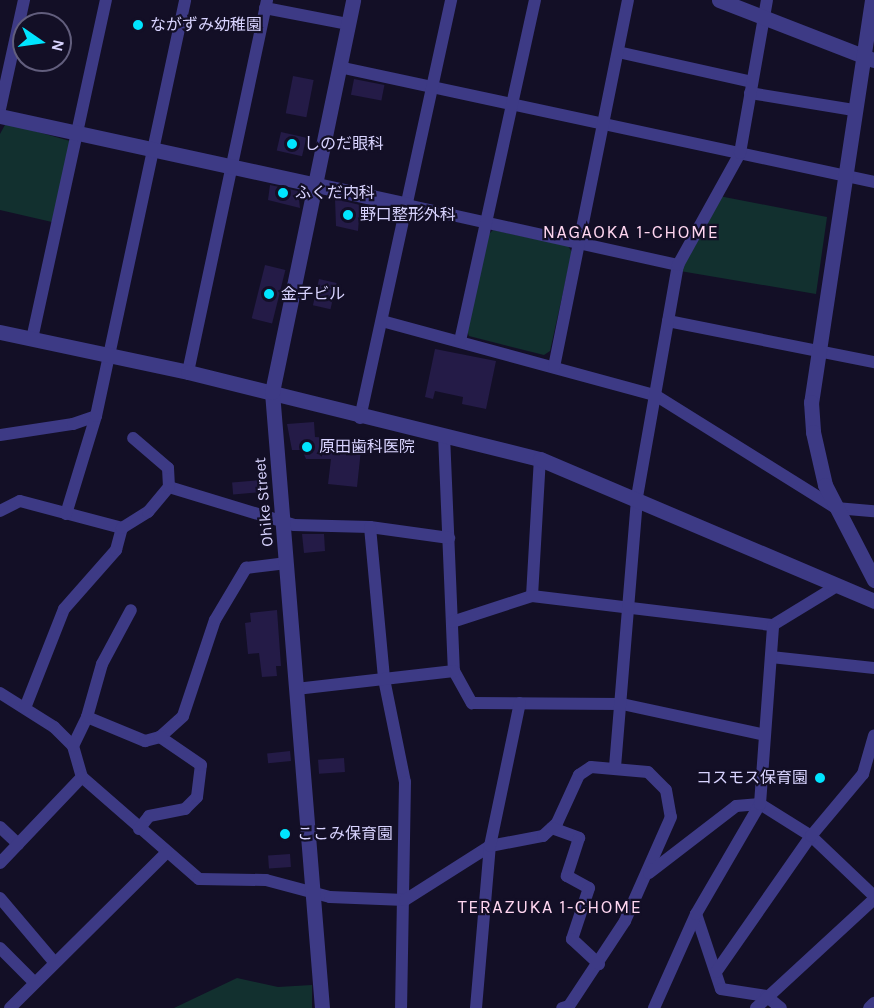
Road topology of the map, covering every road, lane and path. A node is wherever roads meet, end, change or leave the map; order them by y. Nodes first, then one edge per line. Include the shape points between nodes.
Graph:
1 (24, 0) edge
2 (106, 0) edge
3 (186, 0) edge
4 (353, 0) edge
5 (451, 0) edge
6 (535, 0) edge
7 (628, 0) edge
8 (719, 0) edge
9 (767, 0) edge
10 (872, 0) edge
11 (266, 4) edge
12 (764, 18) junction
13 (348, 24) junction
14 (618, 52) junction
15 (868, 59) edge
16 (339, 67) junction
17 (432, 87) junction
18 (751, 87) junction
19 (512, 104) junction
20 (0, 109) edge
21 (854, 110) junction
22 (0, 116) edge
23 (603, 123) junction
24 (80, 132) junction
25 (154, 151) junction
26 (740, 153) junction
27 (232, 167) junction
28 (844, 175) junction
29 (874, 182) edge
30 (314, 186) junction
31 (407, 205) junction
32 (486, 222) junction
33 (579, 243) junction
34 (678, 265) junction
35 (382, 321) junction
36 (668, 321) junction
37 (0, 332) edge
38 (32, 339) junction
39 (460, 341) junction
40 (817, 351) junction
41 (110, 355) junction
42 (874, 362) edge
43 (554, 367) junction
44 (188, 372) junction
45 (273, 392) junction
46 (655, 395) junction
47 (96, 416) junction
48 (360, 418) junction
49 (0, 435) edge
50 (444, 435) junction
51 (133, 438) dead end
52 (540, 459) junction
53 (168, 487) junction
54 (637, 497) junction
55 (836, 508) junction
56 (0, 511) edge
57 (874, 511) edge
58 (66, 514) junction
59 (284, 522) junction
60 (370, 527) junction
61 (122, 528) junction
62 (449, 538) junction
63 (287, 563) junction
64 (874, 580) edge
65 (837, 586) junction
66 (532, 596) junction
67 (874, 601) edge
68 (627, 608) junction
69 (131, 610) dead end
70 (452, 622) junction
71 (773, 625) junction
72 (771, 657) junction
73 (874, 668) edge
74 (454, 671) junction
75 (384, 679) junction
76 (296, 689) junction
77 (0, 693) edge
78 (520, 703) junction
79 (622, 704) junction
80 (25, 708) junction
81 (87, 717) junction
82 (765, 735) junction
83 (874, 736) edge
84 (160, 737) junction
85 (73, 747) junction
86 (615, 767) junction
87 (82, 777) junction
88 (760, 804) junction
89 (0, 827) edge
90 (552, 828) junction
91 (140, 829) junction
92 (811, 836) junction
93 (18, 844) junction
94 (490, 846) junction
95 (166, 853) junction
96 (0, 863) edge
97 (648, 874) junction
98 (313, 893) junction
99 (0, 898) edge
100 (873, 898) edge
101 (405, 900) junction
102 (696, 914) junction
103 (0, 948) edge
104 (55, 963) junction
105 (599, 964) junction
106 (716, 972) junction
107 (35, 983) junction
108 (766, 996) junction
109 (874, 1004) edge
110 (0, 1005) edge
111 (5, 1008) edge
112 (11, 1008) edge
113 (322, 1008) edge
114 (401, 1008) edge
115 (476, 1008) edge
116 (562, 1008) edge
117 (654, 1008) edge
118 (756, 1008) edge
119 (782, 1008) edge
120 (870, 1008) edge

1 - 20 street
2 - 24 street
3 - 25 street
4 - 13 street, Ohike Street
5 - 17 street
6 - 19 street
7 - 14 street
8 - 12 street
9 - 12 street
10 - 15 street
11 - 13 street
11 - 27 street
12 - 15 street
12 - 18 street
13 - 16 street, Ohike Street
14 - 18 street
14 - 23 street
15 - 21 street
16 - 17 street
16 - 30 street, Ohike Street
17 - 19 street
17 - 31 street
18 - 21 street
18 - 26 street
19 - 23 street
19 - 32 street
21 - 28 street
22 - 24 street
23 - 26 street
23 - 33 street
24 - 25 street
24 - 38 street
25 - 27 street
25 - 41 street
26 - 28 street
26 - 34 street
27 - 30 street
27 - 44 street
28 - 29 street
28 - 40 street
30 - 31 street
30 - 45 street, Ohike Street
31 - 32 street
31 - 35 street
32 - 33 street
32 - 39 street
33 - 34 street
33 - 43 street
34 - 36 street
35 - 39 street
35 - 48 street
36 - 40 street
36 - 46 street
37 - 38 street
38 - 41 street
39 - 43 street
40 - 42 street
40 - 55 street via 813,432
41 - 44 street
41 - 47 street
43 - 46 street
44 - 45 street
45 - 48 street
45 - 59 street, Ohike Street
46 - 54 street
46 - 55 street
47 - 49 street via 50,429
47 - 58 street
48 - 50 street
50 - 52 street
50 - 62 street
51 - 53 street via 168,468
52 - 54 street
52 - 66 street
53 - 59 street
53 - 61 street via 148,512
54 - 65 street
54 - 68 street
55 - 57 street
55 - 64 street
56 - 58 street via 20,501
58 - 61 street
59 - 60 street
59 - 63 street, Ohike Street
60 - 62 street
60 - 75 street
61 - 80 street via 116,550 90,575 61,615
62 - 70 street
63 - 76 street, Ohike Street
63 - 84 street via 246,568 215,620 183,716
65 - 67 street
65 - 71 street
66 - 68 street
66 - 70 street
68 - 71 street
68 - 79 street
69 - 81 street via 102,664
70 - 74 street
71 - 72 street
72 - 73 street
72 - 82 street
74 - 75 street
74 - 78 street via 472,703
75 - 76 street
75 - 101 street via 405,782
76 - 98 street, Ohike Street
77 - 80 street
78 - 79 street
78 - 94 street
79 - 82 street
79 - 86 street
80 - 85 street via 54,727
81 - 84 street via 146,741
81 - 85 street
82 - 88 street
83 - 92 street via 863,774
84 - 91 street via 201,765 196,797 185,809 149,816
85 - 87 street
86 - 90 street via 591,767 579,775
86 - 97 street via 648,772 666,790 671,817
87 - 91 street
87 - 93 street
88 - 92 street
88 - 97 street via 736,806
88 - 102 street
89 - 93 street
90 - 94 street via 543,836
90 - 105 street via 579,838 567,876 589,888 572,939
91 - 95 street
92 - 100 street
92 - 106 street
93 - 96 street
94 - 101 street
94 - 115 street
95 - 98 street via 199,879 266,880
95 - 104 street
97 - 105 street
98 - 101 street
98 - 113 street, Ohike Street
99 - 104 street
100 - 108 street
101 - 114 street
102 - 106 street
102 - 117 street
103 - 107 street
104 - 107 street
105 - 116 street via 569,1006
106 - 108 street via 721,989
107 - 112 street
108 - 118 street
108 - 119 street
109 - 120 street
110 - 111 street

